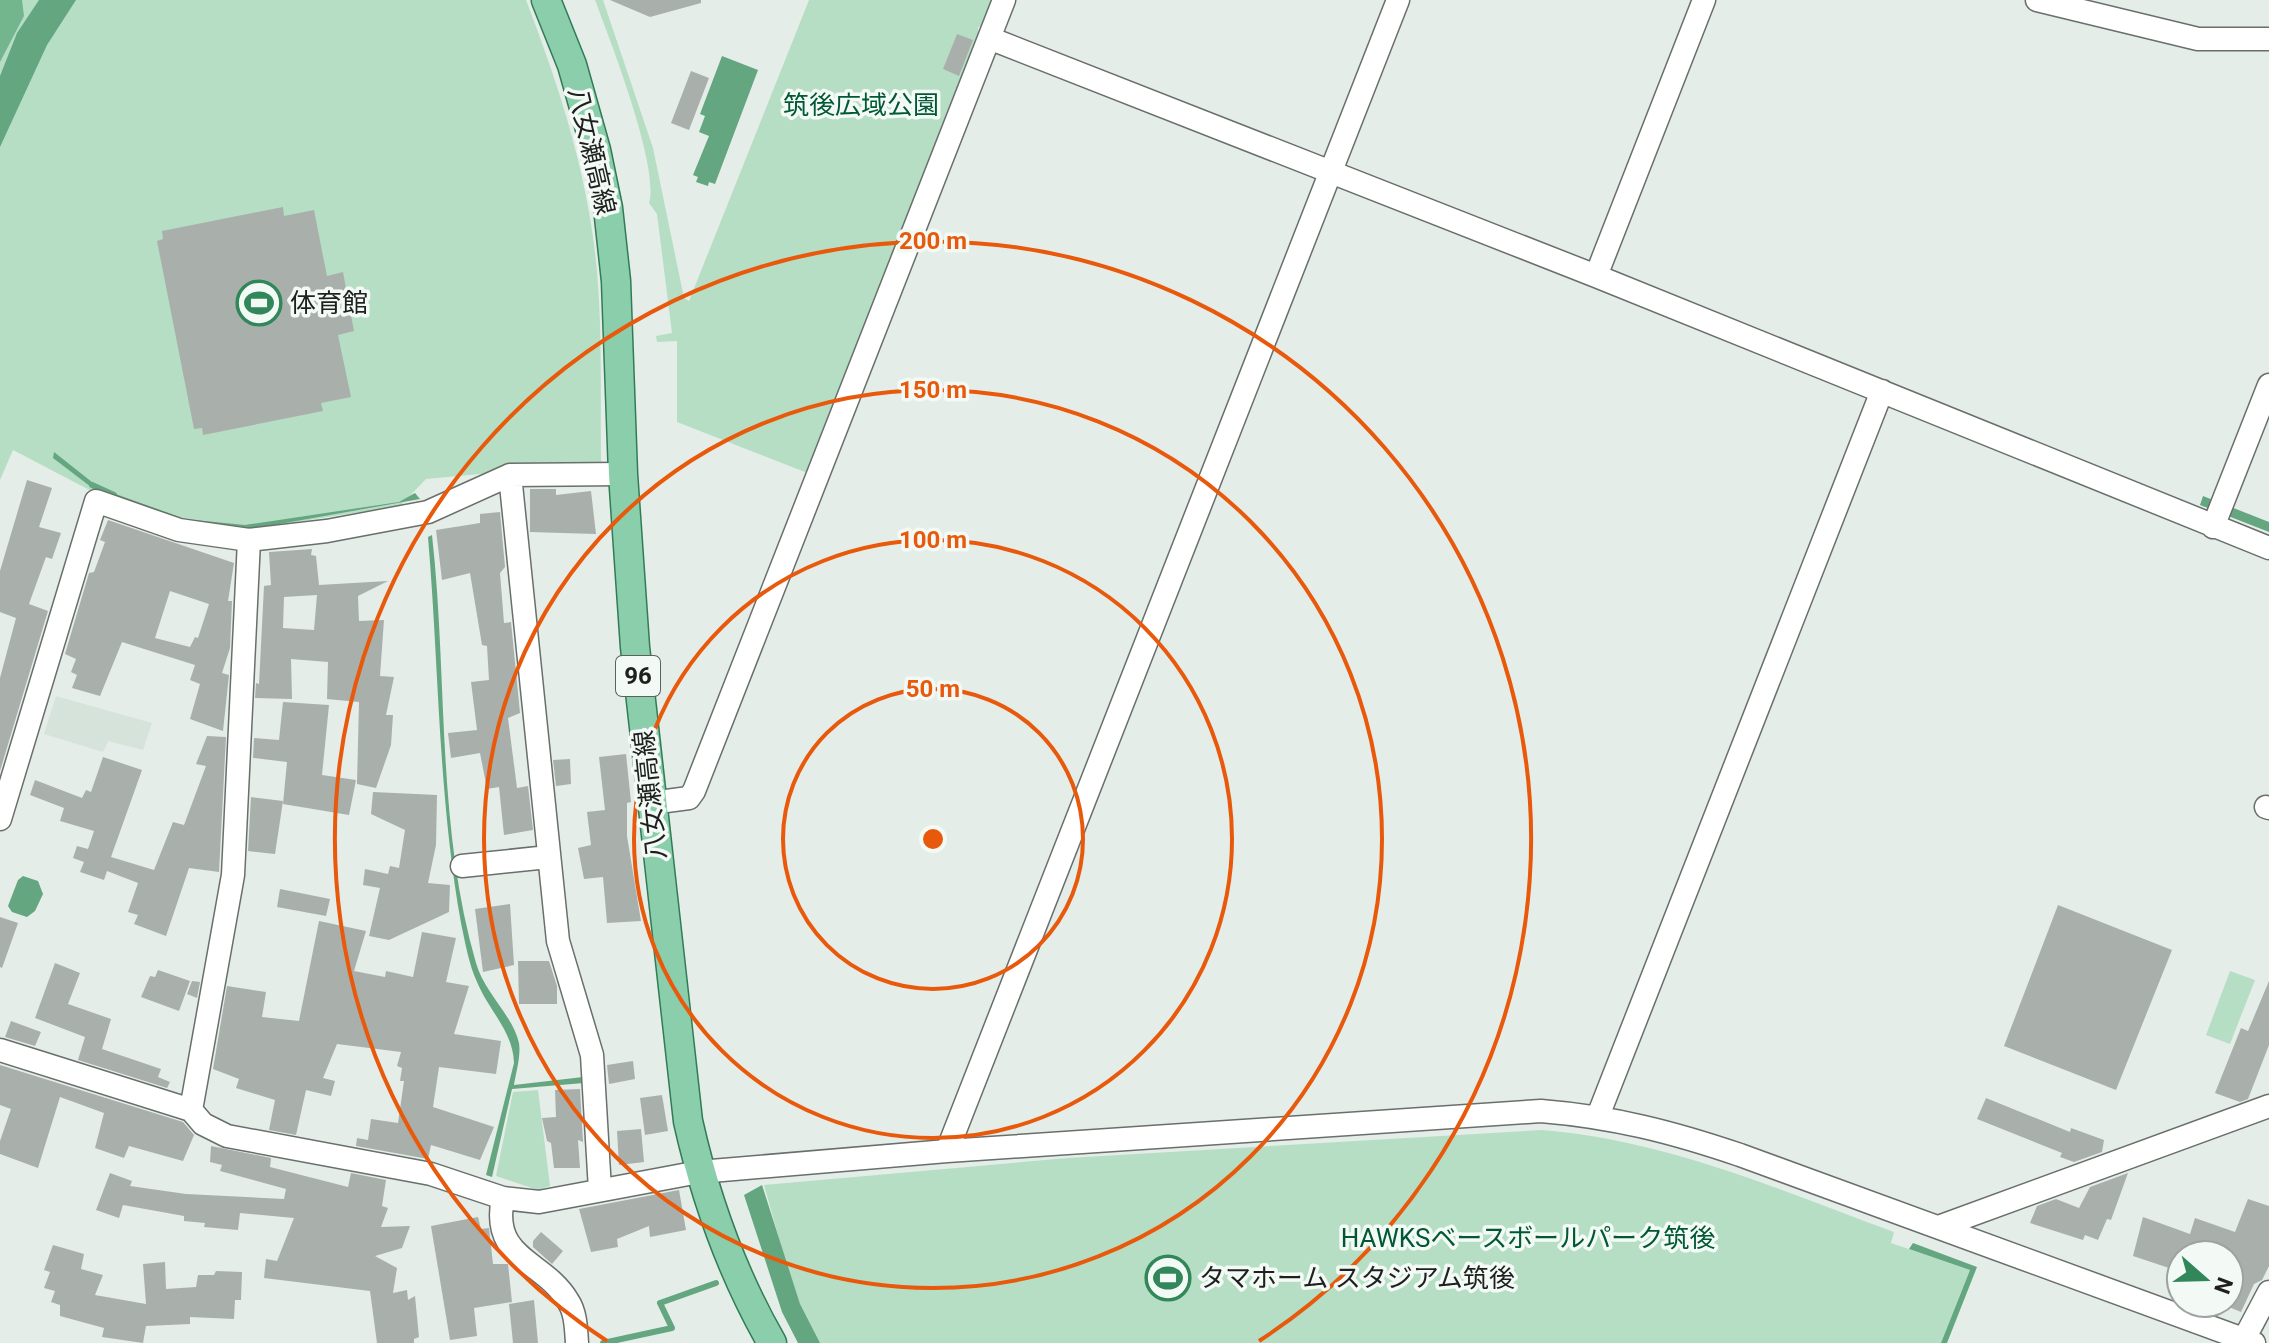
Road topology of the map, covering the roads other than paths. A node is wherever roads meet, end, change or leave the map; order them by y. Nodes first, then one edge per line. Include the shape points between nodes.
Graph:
1 (546, 0) edge
2 (1004, 0) edge
3 (1398, 0) edge
4 (1704, 0) edge
5 (2037, 0) edge
6 (989, 38) junction
7 (2269, 39) edge
8 (1330, 174) junction
9 (1596, 276) junction
10 (2269, 385) edge
11 (1882, 391) junction
12 (623, 474) junction
13 (510, 475) junction
14 (2213, 527) junction
15 (249, 540) junction
16 (2269, 548) edge
17 (651, 803) junction
18 (0, 819) edge
19 (548, 857) junction
20 (462, 866) dead end
21 (0, 1050) edge
22 (2269, 1106) edge
23 (191, 1110) junction
24 (1598, 1116) junction
25 (947, 1151) junction
26 (699, 1172) junction
27 (600, 1190) junction
28 (503, 1198) junction
29 (1941, 1226) junction
30 (2269, 1292) edge
31 (2247, 1342) edge
32 (577, 1343) edge
33 (772, 1343) edge

1 - 12 main road, 八女瀬高線 / 96 via 572,65 608,208
2 - 6 street
3 - 8 street
4 - 9 street
5 - 7 street via 2198,39
6 - 8 street
6 - 17 street via 694,791 689,798
8 - 9 street
8 - 25 street
9 - 11 street
10 - 14 street
11 - 14 street
11 - 24 street
12 - 13 street
12 - 17 main road, 八女瀬高線 / 96
13 - 15 street via 428,512
13 - 19 street
14 - 16 street
15 - 18 street via 179,530 96,501
15 - 23 street via 233,875
17 - 26 main road, 八女瀬高線 / 96 via 688,1121
19 - 20 street
19 - 27 street via 558,941 592,1055
21 - 23 street
22 - 29 street
23 - 28 street via 203,1124 227,1136 431,1174
24 - 25 street via 1541,1111
24 - 29 street via 1665,1130
25 - 26 street
26 - 27 street
26 - 33 main road, 八女瀬高線 / 96
27 - 28 street via 539,1202
28 - 32 street via 504,1237 570,1303
29 - 31 street
30 - 31 street

